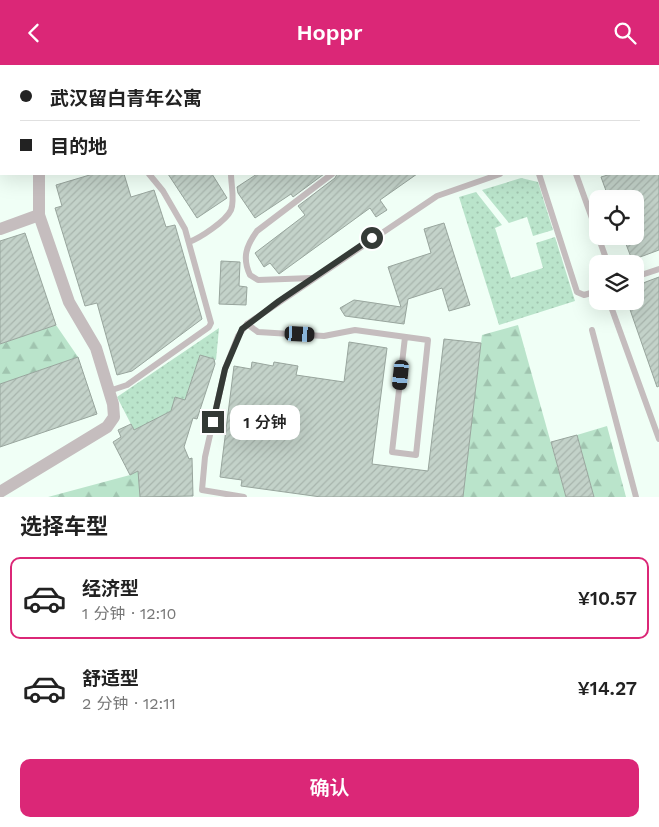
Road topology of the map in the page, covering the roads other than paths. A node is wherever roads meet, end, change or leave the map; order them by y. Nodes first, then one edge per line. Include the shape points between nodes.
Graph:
1 (39, 175) edge
2 (150, 175) edge
3 (231, 175) edge
4 (331, 175) edge
5 (497, 175) edge
6 (539, 175) edge
7 (576, 175) edge
8 (589, 211) edge
9 (39, 215) junction
10 (0, 229) edge
11 (189, 242) junction
12 (659, 269) edge
13 (644, 274) edge
14 (313, 278) junction
15 (589, 294) edge
16 (613, 310) edge
17 (246, 324) junction
18 (592, 330) dead end
19 (405, 337) junction
20 (109, 391) junction
21 (659, 439) edge
22 (0, 492) edge
23 (244, 497) edge
24 (636, 497) edge

1 - 9 street
2 - 11 lane via 171,203
3 - 11 lane via 230,212 201,237
4 - 14 lane via 257,231 245,254 250,275 258,281
5 - 14 lane via 437,196
6 - 15 lane via 577,293
7 - 8 lane
9 - 10 street
9 - 20 street via 64,289 96,348
11 - 20 lane via 211,319 209,327 127,385
12 - 13 lane
14 - 17 lane
16 - 21 lane
17 - 19 lane via 258,332 324,336 355,330
17 - 23 lane via 225,369 205,457 202,490
18 - 24 lane
19 - 19 lane via 392,452 416,455 428,340
20 - 22 street via 114,411 111,424

